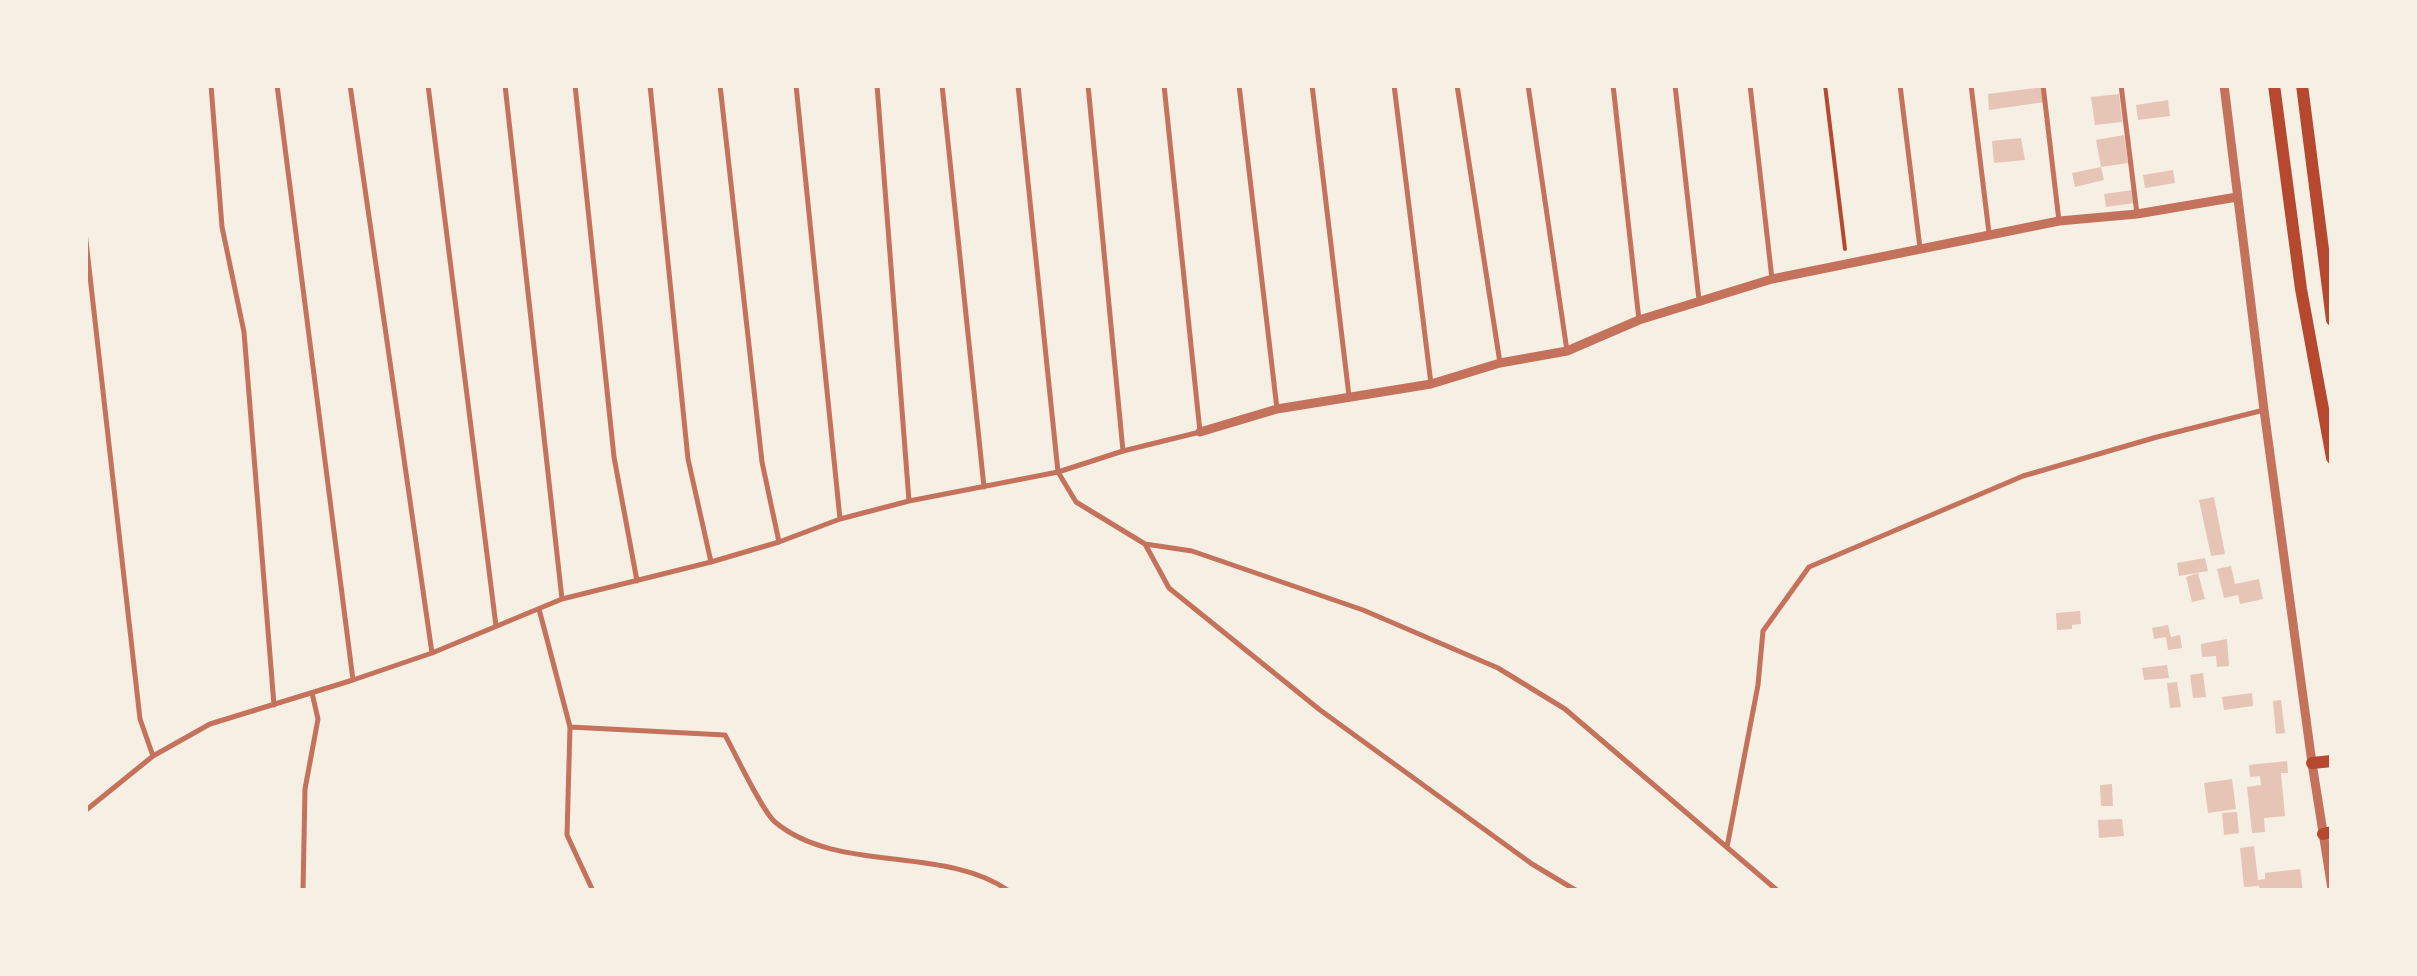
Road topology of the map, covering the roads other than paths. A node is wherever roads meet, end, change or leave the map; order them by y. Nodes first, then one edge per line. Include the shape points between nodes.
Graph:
1 (211, 85) edge
2 (277, 85) edge
3 (350, 85) edge
4 (428, 85) edge
5 (505, 85) edge
6 (575, 85) edge
7 (650, 85) edge
8 (720, 85) edge
9 (796, 85) edge
10 (877, 85) edge
11 (942, 85) edge
12 (1018, 85) edge
13 (1088, 85) edge
14 (1164, 85) edge
15 (1239, 85) edge
16 (1312, 85) edge
17 (1394, 85) edge
18 (1457, 85) edge
19 (1528, 85) edge
20 (1613, 85) edge
21 (1676, 85) edge
22 (1750, 85) edge
23 (1900, 85) edge
24 (1971, 85) edge
25 (2043, 85) edge
26 (2121, 85) edge
27 (2224, 85) edge
28 (2274, 85) edge
29 (2302, 85) edge
30 (2238, 198) junction
31 (2137, 214) junction
32 (2059, 221) junction
33 (85, 232) edge
34 (1990, 233) junction
35 (1920, 248) junction
36 (1772, 279) junction
37 (1699, 303) junction
38 (1638, 320) junction
39 (2332, 320) edge
40 (1567, 351) junction
41 (1500, 363) junction
42 (1430, 384) junction
43 (1348, 396) junction
44 (1277, 409) junction
45 (2264, 410) junction
46 (1200, 432) junction
47 (1123, 451) junction
48 (2332, 458) edge
49 (1058, 472) junction
50 (984, 487) junction
51 (909, 500) junction
52 (840, 519) junction
53 (779, 542) junction
54 (1145, 544) junction
55 (711, 562) junction
56 (637, 581) junction
57 (562, 599) junction
58 (539, 609) junction
59 (496, 626) junction
60 (432, 652) junction
61 (353, 680) junction
62 (312, 693) junction
63 (274, 705) junction
64 (570, 727) junction
65 (153, 756) junction
66 (2332, 761) edge
67 (2312, 763) junction
68 (85, 811) edge
69 (2327, 833) edge
70 (1727, 847) junction
71 (2332, 888) edge
72 (303, 891) edge
73 (593, 891) edge
74 (1009, 891) edge
75 (1577, 891) edge
76 (1778, 891) edge

1 - 63 lane via 222,227 244,332
2 - 61 lane
3 - 60 lane
4 - 59 lane
5 - 57 lane
6 - 56 lane via 614,456
7 - 55 lane via 688,459
8 - 53 lane via 762,462
9 - 52 lane
10 - 51 lane
11 - 50 lane
12 - 49 lane
13 - 47 lane
14 - 46 lane
15 - 44 lane
16 - 43 lane
17 - 42 lane
18 - 41 lane
19 - 40 lane
20 - 38 lane
21 - 37 lane
22 - 36 lane
23 - 35 lane
24 - 34 lane
25 - 32 lane
26 - 31 lane
27 - 30 street
28 - 48 main road via 2300,289
29 - 39 main road
30 - 31 street
30 - 45 street
31 - 32 street
32 - 34 street
33 - 65 lane via 140,719
34 - 35 street
35 - 36 street
36 - 37 street
37 - 38 street
38 - 40 street
40 - 41 street
41 - 42 street
42 - 43 street
43 - 44 street
44 - 46 street
45 - 67 street
45 - 70 lane via 2023,476 1809,567 1762,631
46 - 47 lane
47 - 49 lane
49 - 50 lane
49 - 54 lane via 1076,502
50 - 51 lane
51 - 52 lane
52 - 53 lane
53 - 55 lane
54 - 70 lane via 1192,551 1363,610 1498,668 1564,709
54 - 75 lane via 1169,588 1320,710
55 - 56 lane
56 - 57 lane
57 - 58 lane
58 - 59 lane
58 - 64 lane
59 - 60 lane
60 - 61 lane
61 - 62 lane
62 - 63 lane
62 - 72 lane via 318,719 305,789
63 - 65 lane via 210,724
64 - 73 lane via 566,835
64 - 74 lane via 724,736 772,820 814,846 957,870
65 - 68 lane
66 - 67 main road
67 - 69 street
69 - 71 street
70 - 76 lane

